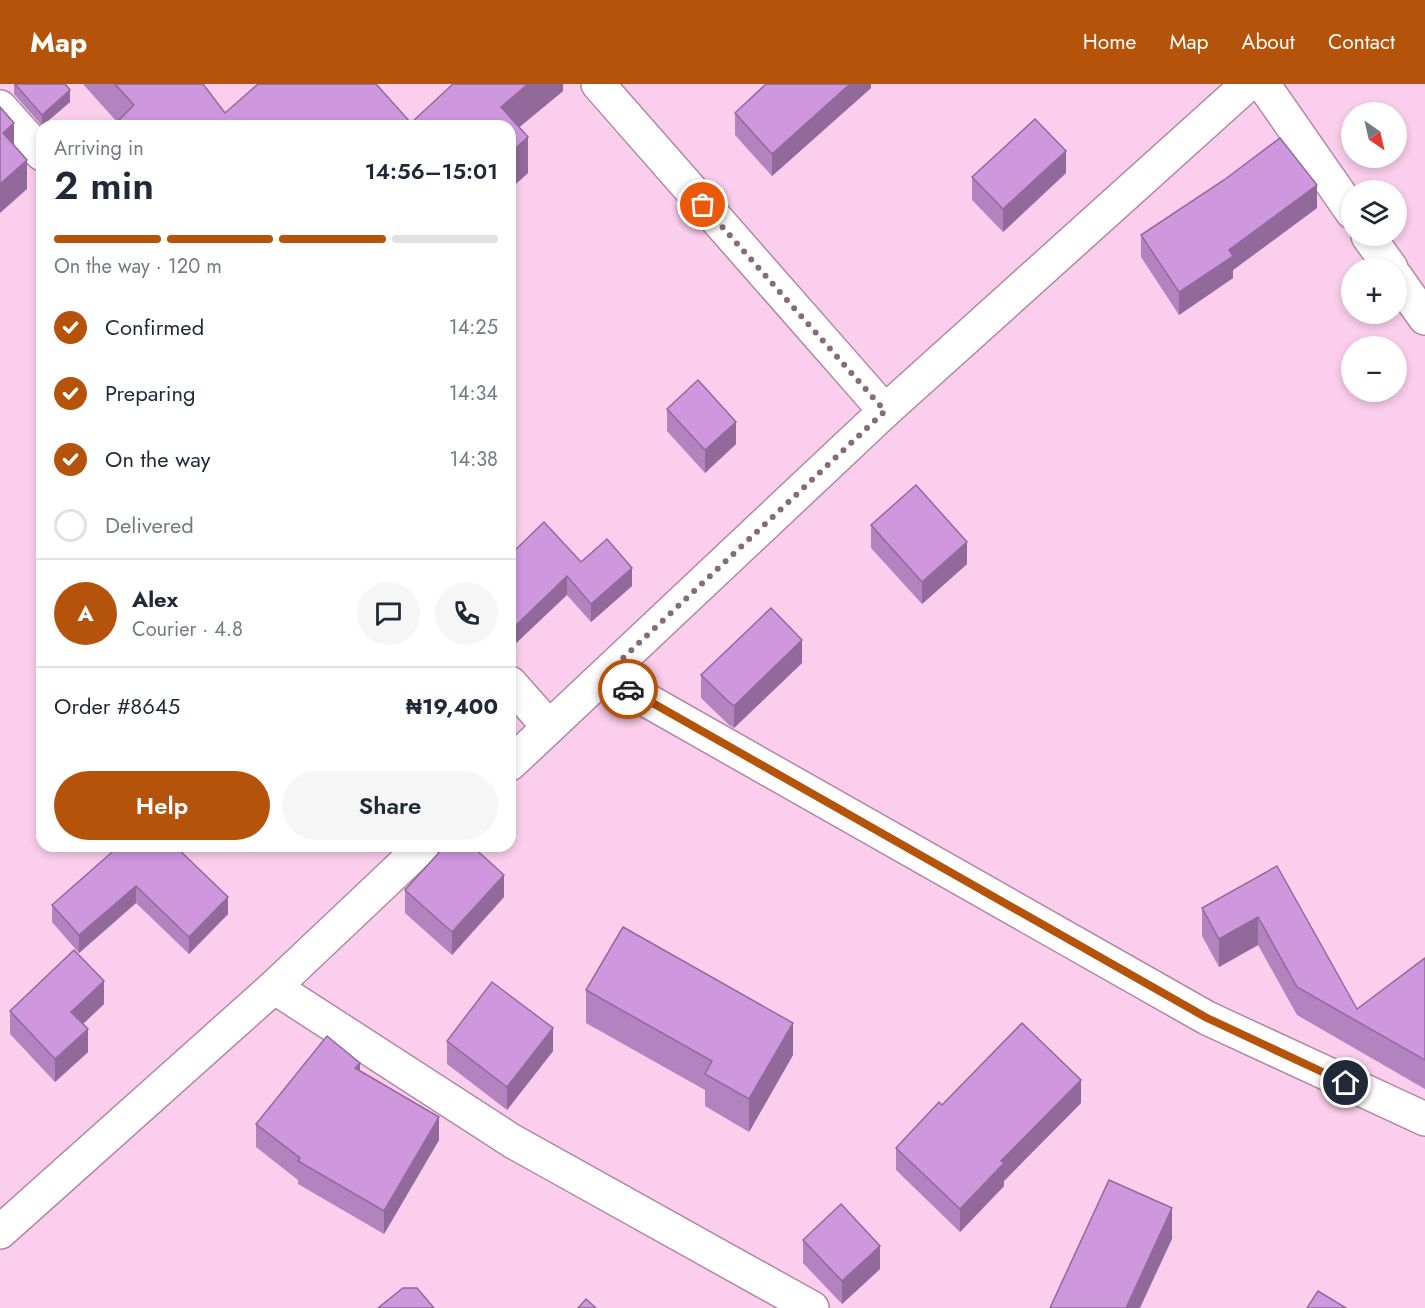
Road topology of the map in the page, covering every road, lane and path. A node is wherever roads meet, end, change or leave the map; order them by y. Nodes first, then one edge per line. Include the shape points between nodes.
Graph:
1 (598, 84) edge
2 (1244, 86) edge
3 (0, 107) edge
4 (36, 147) edge
5 (1341, 199) edge
6 (1407, 293) edge
7 (1425, 318) edge
8 (885, 411) junction
9 (604, 676) junction
10 (516, 690) edge
11 (549, 727) junction
12 (516, 758) edge
13 (417, 852) edge
14 (274, 987) junction
15 (1425, 1119) edge
16 (0, 1232) edge
17 (812, 1308) edge

1 - 8 street
2 - 5 street
2 - 8 street
3 - 4 street
6 - 7 street
8 - 9 street
9 - 11 street
9 - 15 street via 1207,1018
10 - 11 street
11 - 12 street
13 - 14 street
14 - 16 street
14 - 17 street via 512,1141

